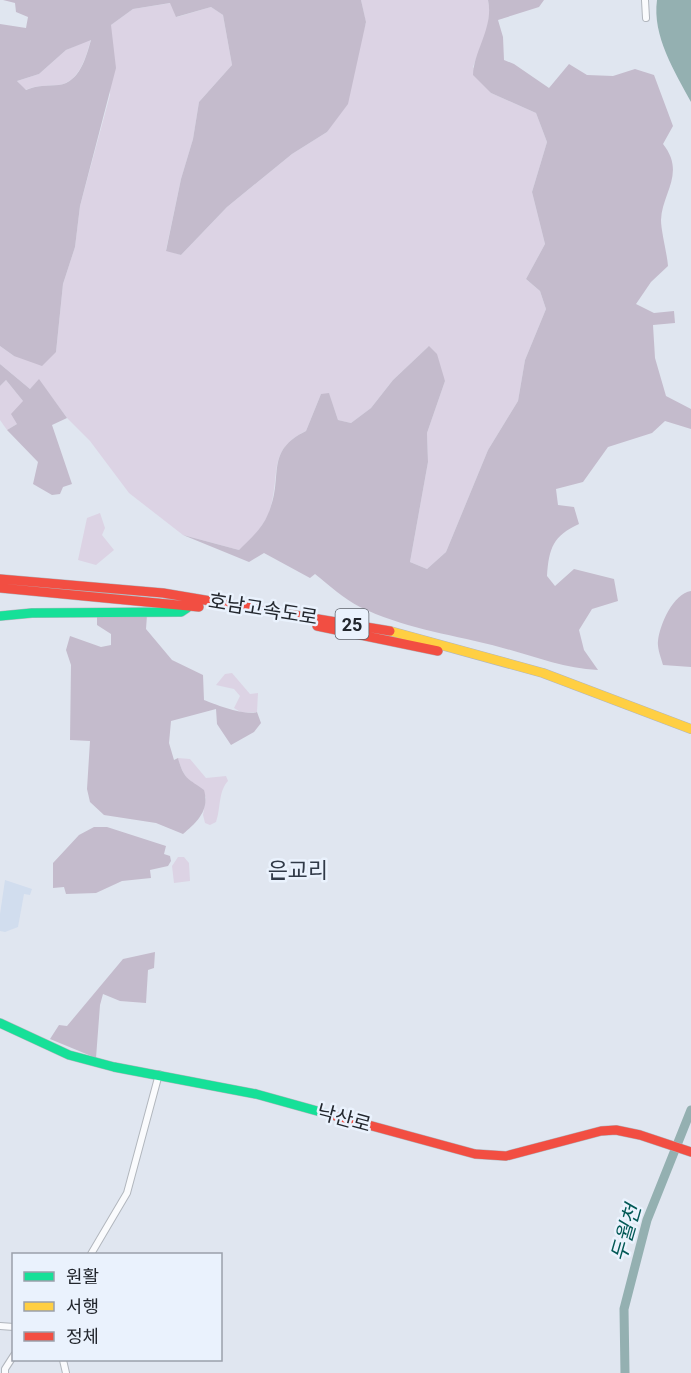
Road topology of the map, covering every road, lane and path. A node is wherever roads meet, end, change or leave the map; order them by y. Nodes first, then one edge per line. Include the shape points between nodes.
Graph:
1 (645, 0) edge
2 (646, 18) dead end
3 (0, 579) edge
4 (0, 588) edge
5 (191, 606) junction
6 (0, 616) edge
7 (691, 729) edge
8 (691, 737) edge
9 (0, 1023) edge
10 (159, 1074) junction
11 (690, 1152) edge
12 (91, 1253) edge
13 (12, 1358) edge
14 (5, 1373) edge

1 - 2 street
3 - 7 main road, 호남고속도로 / 25 via 163,593 395,632 543,673
4 - 5 main road, 호남고속도로 / 25
5 - 6 main road via 181,612
5 - 8 main road, 호남고속도로 / 25 via 429,648 560,687
9 - 10 main road, 낙산로 via 69,1055
10 - 11 main road, 낙산로 via 256,1094 475,1154 506,1156 616,1130
10 - 12 street via 127,1193
13 - 14 street

